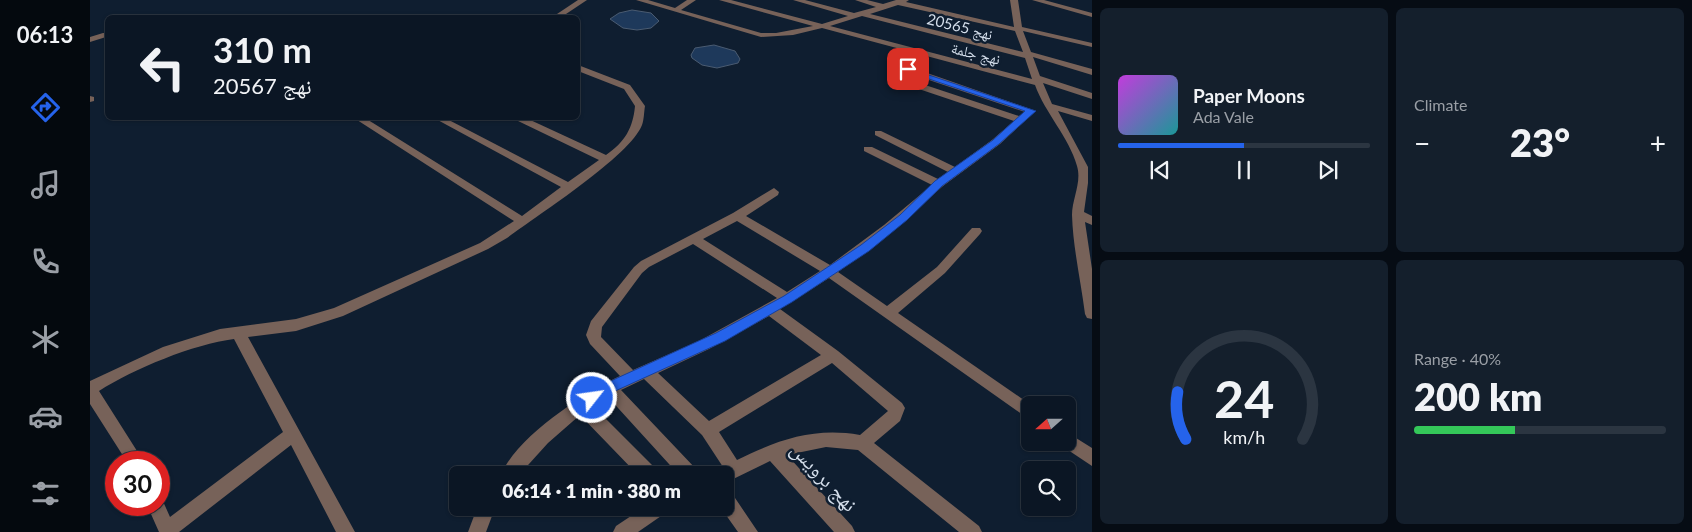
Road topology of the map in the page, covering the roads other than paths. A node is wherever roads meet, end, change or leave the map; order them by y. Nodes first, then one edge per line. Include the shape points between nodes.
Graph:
1 (584, 0) edge
2 (640, 0) edge
3 (692, 0) edge
4 (723, 0) edge
5 (797, 0) edge
6 (859, 0) edge
7 (905, 0) edge
8 (1014, 0) edge
9 (1036, 0) edge
10 (896, 2) junction
11 (882, 6) junction
12 (676, 10) junction
13 (856, 14) junction
14 (559, 15) edge
15 (1092, 15) edge
16 (821, 25) junction
17 (1018, 29) junction
18 (103, 35) dead end
19 (910, 39) junction
20 (90, 40) edge
21 (1092, 45) edge
22 (1027, 55) junction
23 (580, 69) edge
24 (1092, 72) edge
25 (1040, 80) junction
26 (1092, 96) edge
27 (1047, 104) junction
28 (1031, 111) junction
29 (1092, 118) edge
30 (362, 120) edge
31 (443, 120) edge
32 (523, 120) edge
33 (1022, 120) junction
34 (878, 133) dead end
35 (868, 149) dead end
36 (606, 159) junction
37 (955, 171) junction
38 (939, 184) junction
39 (1088, 185) edge
40 (568, 187) junction
41 (774, 192) dead end
42 (1078, 214) junction
43 (738, 216) junction
44 (522, 221) junction
45 (1092, 221) edge
46 (976, 232) dead end
47 (692, 238) junction
48 (1088, 266) edge
49 (830, 271) junction
50 (788, 299) junction
51 (770, 309) junction
52 (1092, 312) edge
53 (888, 313) junction
54 (239, 334) junction
55 (833, 355) junction
56 (647, 372) junction
57 (630, 378) junction
58 (609, 388) junction
59 (90, 390) edge
60 (581, 405) junction
61 (1021, 407) edge
62 (708, 430) junction
63 (293, 434) junction
64 (862, 443) junction
65 (1076, 446) edge
66 (129, 451) edge
67 (772, 451) junction
68 (1092, 458) edge
69 (516, 466) edge
70 (641, 466) edge
71 (682, 466) edge
72 (726, 466) edge
73 (734, 470) edge
74 (734, 511) edge
75 (161, 516) edge
76 (483, 516) edge
77 (646, 516) edge
78 (168, 531) edge
79 (346, 532) edge
80 (477, 532) edge
81 (622, 532) edge
82 (749, 532) edge
83 (846, 532) edge
84 (973, 532) edge

1 - 14 street
2 - 12 street
3 - 12 street
4 - 16 street, نهج جلمة
5 - 13 street, نهج 20565
6 - 11 street
7 - 10 street
8 - 17 street
9 - 15 street
10 - 11 street
10 - 17 street
11 - 13 street
12 - 16 street via 773,36
13 - 16 street
13 - 19 street, نهج 20565
16 - 19 street, نهج جلمة
17 - 21 street
17 - 22 street
18 - 20 street
19 - 22 street, نهج 20565
19 - 25 street, نهج جلمة
22 - 24 street, نهج 20565
22 - 25 street
23 - 36 street via 627,87 640,106 638,124 631,136
25 - 26 street, نهج جلمة
25 - 27 street
27 - 28 street
27 - 29 street
27 - 39 street via 1078,155
28 - 33 street
28 - 33 street via 903,69 896,77
30 - 44 street
31 - 40 street
32 - 36 street
33 - 37 street
34 - 37 street
35 - 38 street
36 - 40 street
37 - 38 street
38 - 49 street via 873,242
39 - 42 street
40 - 44 street
41 - 43 street
42 - 45 street
42 - 48 street
43 - 47 street
43 - 49 street
44 - 54 street via 484,246 338,312 296,325
46 - 53 street via 941,270
47 - 50 street
47 - 57 street via 638,270 596,325 595,340
48 - 52 street
49 - 50 street
49 - 53 street
50 - 51 street
51 - 55 street
51 - 56 street
53 - 61 street
54 - 59 street via 220,335 168,351
54 - 63 street
55 - 62 street
55 - 64 street via 897,408 894,416
56 - 57 street
56 - 62 street
57 - 58 street
58 - 60 street
58 - 71 street
59 - 66 street
60 - 69 street via 549,429
60 - 70 street
62 - 72 street
63 - 78 street
63 - 79 street
64 - 67 street via 845,438 820,438
64 - 84 street
65 - 68 street
67 - 73 street
67 - 83 street, نهج برويس
74 - 82 street
75 - 78 street
76 - 80 street
77 - 81 street

